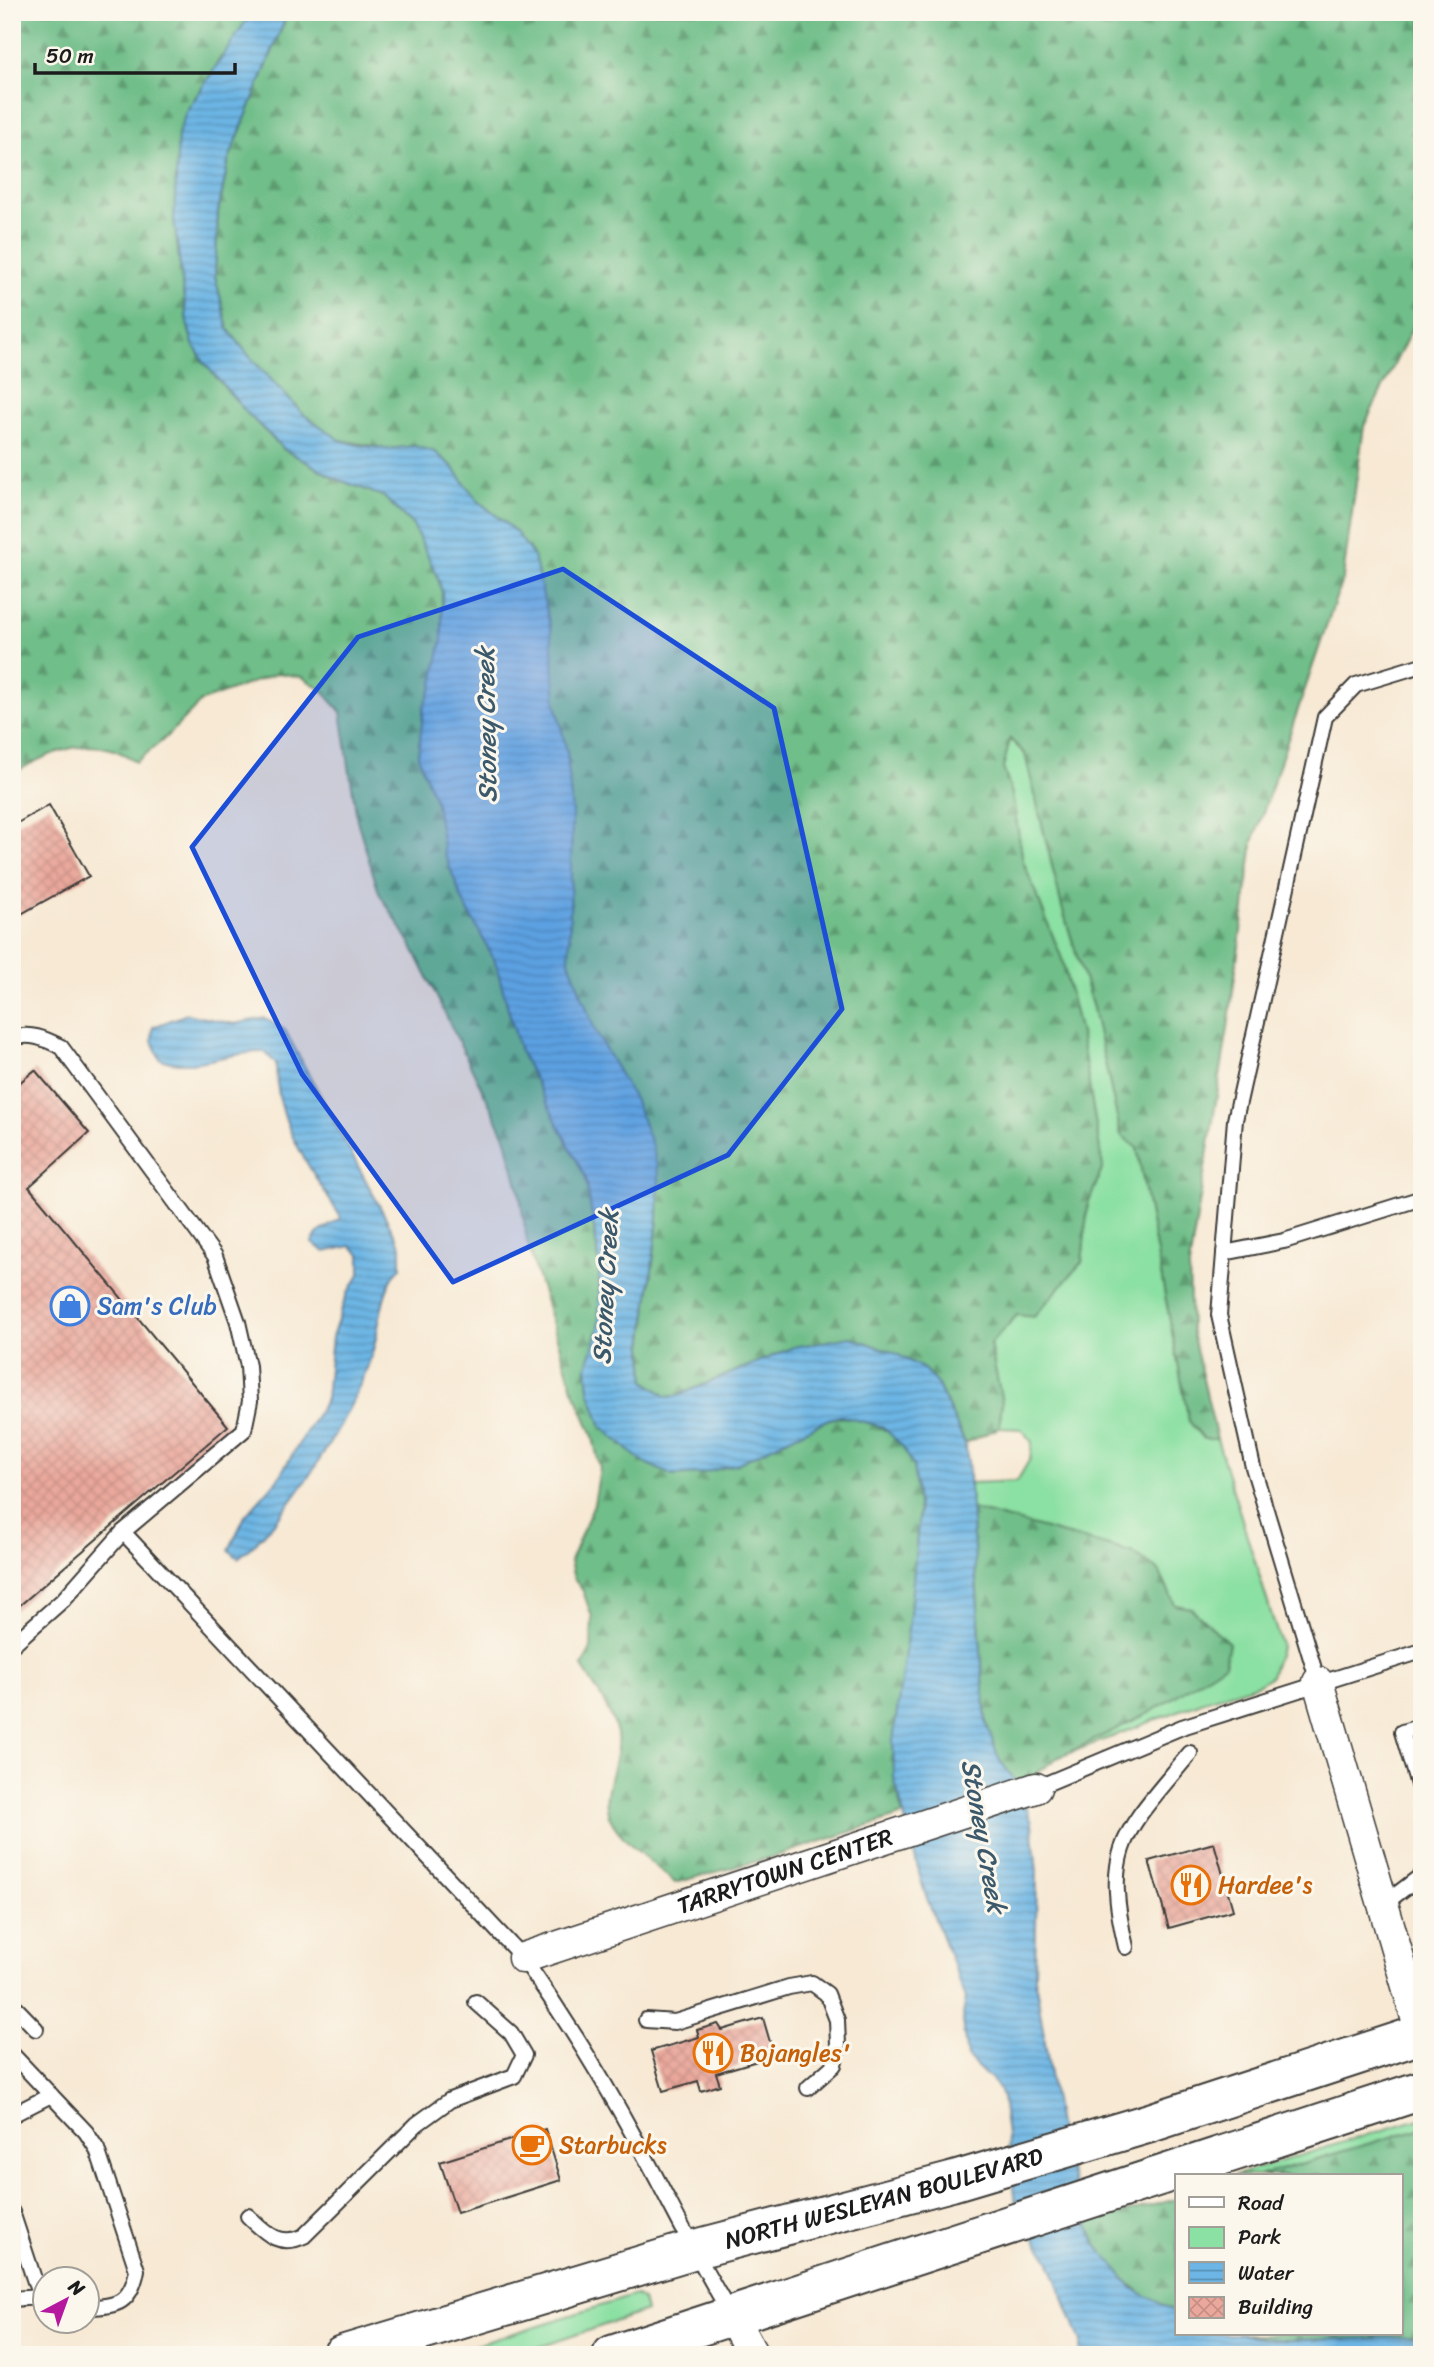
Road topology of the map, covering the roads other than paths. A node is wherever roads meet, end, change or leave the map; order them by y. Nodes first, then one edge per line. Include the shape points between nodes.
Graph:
1 (1422, 664) edge
2 (12, 1039) edge
3 (1422, 1198) edge
4 (1224, 1253) junction
5 (123, 1532) junction
6 (12, 1645) edge
7 (1422, 1651) edge
8 (1318, 1682) junction
9 (1422, 1726) edge
10 (1190, 1753) dead end
11 (1036, 1788) joint
12 (1422, 1798) edge
13 (1422, 1875) edge
14 (1384, 1904) junction
15 (1126, 1947) dead end
16 (523, 1958) junction
17 (476, 2002) dead end
18 (12, 2004) edge
19 (646, 2020) dead end
20 (36, 2029) dead end
21 (1422, 2034) edge
22 (12, 2054) edge
23 (808, 2088) dead end
24 (1422, 2090) edge
25 (51, 2095) junction
26 (12, 2115) edge
27 (12, 2212) edge
28 (248, 2216) dead end
29 (692, 2250) junction
30 (32, 2267) edge
31 (32, 2298) edge
32 (12, 2299) edge
33 (102, 2307) edge
34 (732, 2317) junction
35 (342, 2355) edge
36 (612, 2355) edge
37 (754, 2355) edge

1 - 4 lane via 1356,685 1325,717 1235,1120
2 - 5 lane via 40,1037 61,1047 215,1256 248,1366 250,1401 244,1430
3 - 4 lane via 1284,1241
4 - 8 lane via 1219,1315 1254,1467
5 - 6 lane via 63,1600
5 - 16 lane
7 - 8 lane, TARRYTOWN CENTER
8 - 11 lane, TARRYTOWN CENTER via 1182,1727
8 - 14 street
9 - 12 lane via 1402,1732
10 - 15 lane via 1138,1816 1120,1848 1115,1903
11 - 16 street, TARRYTOWN CENTER
13 - 14 lane
14 - 21 street
16 - 29 lane via 615,2104
17 - 28 lane via 511,2033 524,2055 514,2076 450,2100 417,2124 304,2236 290,2242 271,2238
18 - 20 lane
19 - 23 lane via 675,2022 813,1983 827,1994 837,2020 838,2045 834,2064
21 - 29 highway, NORTH WESLEYAN BOULEVARD via 951,2182
22 - 25 lane
24 - 34 highway
25 - 26 lane
25 - 33 lane via 97,2149 137,2270 134,2287 123,2300
27 - 30 lane
29 - 34 lane
29 - 35 highway, NORTH WESLEYAN BOULEVARD
31 - 32 lane
34 - 36 highway
34 - 37 street

